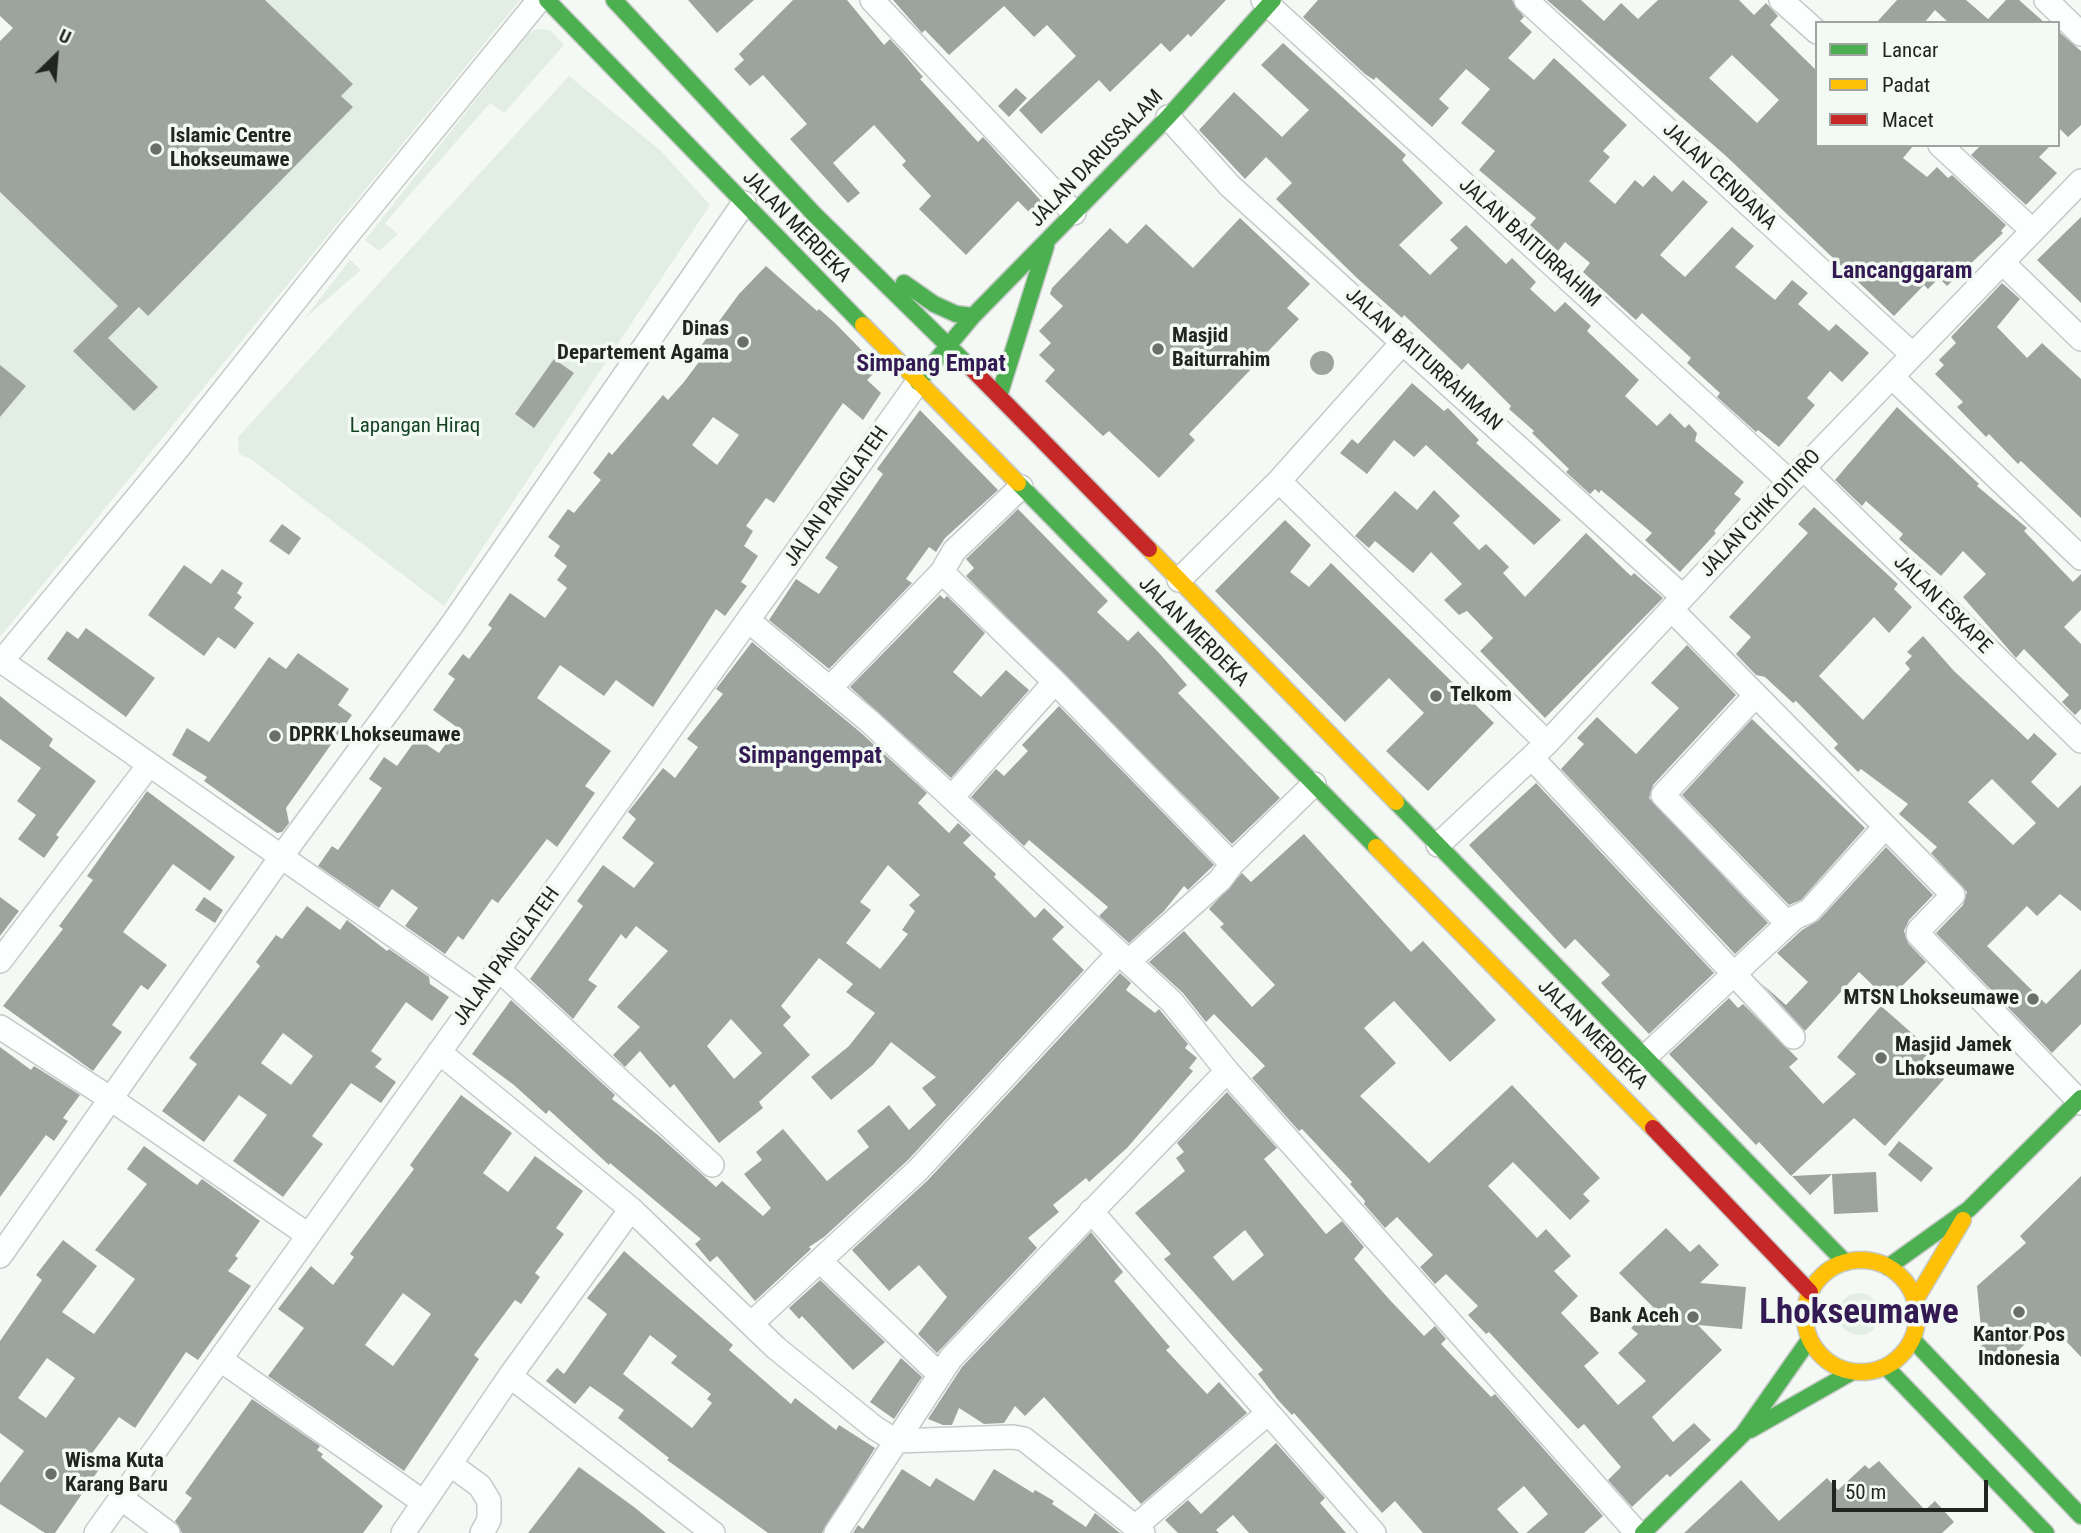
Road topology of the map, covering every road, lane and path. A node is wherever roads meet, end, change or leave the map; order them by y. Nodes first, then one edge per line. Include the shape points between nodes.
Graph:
1 (539, 0) edge
2 (547, 0) edge
3 (614, 0) edge
4 (872, 0) edge
5 (1527, 0) edge
6 (1782, 0) edge
7 (2046, 0) edge
8 (1268, 2) edge
9 (1815, 30) edge
10 (2081, 34) edge
11 (1168, 117) junction
12 (1942, 147) edge
13 (2081, 181) edge
14 (744, 204) junction
15 (1074, 213) junction
16 (814, 214) junction
17 (2033, 231) junction
18 (1048, 241) junction
19 (2004, 264) junction
20 (973, 316) junction
21 (2081, 339) edge
22 (1403, 342) junction
23 (947, 344) junction
24 (1912, 354) junction
25 (1892, 377) junction
26 (918, 382) junction
27 (999, 396) junction
28 (1796, 475) junction
29 (1279, 481) junction
30 (1021, 486) junction
31 (2081, 558) edge
32 (942, 572) junction
33 (1179, 580) junction
34 (1677, 603) junction
35 (750, 622) junction
36 (3, 667) edge
37 (1055, 682) junction
38 (831, 687) junction
39 (1755, 696) junction
40 (2081, 741) edge
41 (1540, 750) junction
42 (149, 765) junction
43 (1314, 784) junction
44 (951, 797) junction
45 (1885, 827) junction
46 (1438, 845) junction
47 (281, 857) junction
48 (1232, 864) junction
49 (1788, 925) junction
50 (1124, 957) junction
51 (0, 961) edge
52 (498, 969) junction
53 (1734, 974) junction
54 (480, 995) junction
55 (0, 1027) edge
56 (1793, 1037) dead end
57 (439, 1052) junction
58 (1645, 1057) junction
59 (1227, 1071) junction
60 (111, 1098) junction
61 (2080, 1101) edge
62 (712, 1166) dead end
63 (631, 1209) junction
64 (1969, 1209) junction
65 (1091, 1211) junction
66 (308, 1235) junction
67 (0, 1256) edge
68 (820, 1261) junction
69 (1846, 1262) junction
70 (1888, 1267) junction
71 (1810, 1292) junction
72 (1916, 1299) junction
73 (751, 1324) junction
74 (1809, 1339) junction
75 (1913, 1340) junction
76 (221, 1360) junction
77 (1886, 1367) junction
78 (1852, 1372) junction
79 (940, 1375) junction
80 (510, 1376) junction
81 (1269, 1413) junction
82 (1743, 1434) junction
83 (897, 1441) junction
84 (450, 1465) junction
85 (121, 1498) junction
86 (424, 1502) junction
87 (2081, 1516) edge
88 (488, 1529) edge
89 (1139, 1530) edge
90 (96, 1533) edge
91 (168, 1533) edge
92 (403, 1533) edge
93 (713, 1533) edge
94 (836, 1533) edge
95 (1374, 1533) edge
96 (1637, 1533) edge
97 (1643, 1533) edge
98 (2046, 1533) edge

1 - 36 street
2 - 14 main road, JALAN MERDEKA
3 - 16 main road, JALAN MERDEKA
4 - 15 street
5 - 24 street, JALAN CENDANA
6 - 9 street
7 - 10 street
8 - 11 main road, JALAN DARUSSALAM
8 - 28 street, JALAN BAITURRAHIM
11 - 15 main road, JALAN DARUSSALAM
11 - 22 street, JALAN BAITURRAHMAN via 1230,186
12 - 17 street
13 - 17 street, JALAN CHIK DITIRO
14 - 26 main road, JALAN MERDEKA
14 - 47 street via 451,625
15 - 18 main road, JALAN DARUSSALAM
16 - 20 main road via 934,304
16 - 23 main road, JALAN MERDEKA
17 - 19 street, JALAN CHIK DITIRO
18 - 20 main road, JALAN DARUSSALAM
18 - 27 main road
19 - 21 street
19 - 24 street, JALAN CHIK DITIRO
20 - 23 main road, JALAN DARUSSALAM
22 - 29 street
22 - 34 street, JALAN BAITURRAHMAN
23 - 26 main road, JALAN DARUSSALAM
23 - 27 main road, JALAN MERDEKA
24 - 25 street, JALAN CHIK DITIRO
25 - 28 street, JALAN CHIK DITIRO
25 - 31 street
26 - 30 main road, JALAN MERDEKA
26 - 35 street, JALAN PANGLATEH
27 - 33 main road, JALAN MERDEKA
28 - 34 street, JALAN CHIK DITIRO
28 - 40 street, JALAN ESKAPE
29 - 33 street
29 - 41 street
30 - 32 street via 954,551
30 - 43 main road, JALAN MERDEKA
32 - 37 street
32 - 38 street
33 - 46 main road, JALAN MERDEKA
34 - 39 street, JALAN BAITURRAHMAN
34 - 41 street, JALAN CHIK DITIRO
35 - 38 street
35 - 52 street, JALAN PANGLATEH
36 - 42 street
37 - 44 street
37 - 48 street
38 - 44 street
39 - 45 street, JALAN BAITURRAHMAN
39 - 49 street via 1663,795
41 - 46 street, JALAN CHIK DITIRO
41 - 53 street
42 - 47 street
42 - 51 street
43 - 48 street
43 - 71 main road, JALAN MERDEKA
44 - 50 street
45 - 49 street via 1809,911
45 - 61 street, JALAN BAITURRAHMAN via 1953,895 1918,934
46 - 58 main road, JALAN MERDEKA
47 - 54 street
47 - 60 street
48 - 50 street via 1220,880
49 - 53 street
50 - 59 street via 1187,1019
50 - 68 street via 918,1170
52 - 54 street, JALAN PANGLATEH
52 - 62 street
53 - 56 street
53 - 58 street
54 - 57 street, JALAN PANGLATEH
55 - 60 street
57 - 63 street
57 - 66 street, JALAN PANGLATEH
58 - 69 main road, JALAN MERDEKA
59 - 65 street
59 - 96 street
60 - 66 street
60 - 67 street
61 - 64 main road
63 - 73 street
63 - 80 street
64 - 70 main road
64 - 72 main road
65 - 79 street
65 - 81 street
66 - 76 street, JALAN PANGLATEH
68 - 73 street
68 - 79 street
69 - 70 main road via 1874,1261
69 - 71 main road via 1819,1279
70 - 72 main road via 1900,1275
71 - 74 main road via 1805,1309
72 - 75 main road
73 - 83 street via 865,1420
74 - 78 main road via 1822,1357
74 - 82 main road
75 - 77 main road via 1902,1356
75 - 87 main road
76 - 85 street, JALAN PANGLATEH
76 - 86 street
77 - 78 main road
77 - 98 main road
78 - 82 main road
79 - 83 street
80 - 84 street
80 - 93 street
81 - 89 street
81 - 95 street
82 - 97 main road
83 - 89 street via 1024,1439
83 - 94 street
84 - 86 street
84 - 88 street via 480,1486 489,1501
85 - 90 street, JALAN PANGLATEH
85 - 91 street
86 - 92 street

